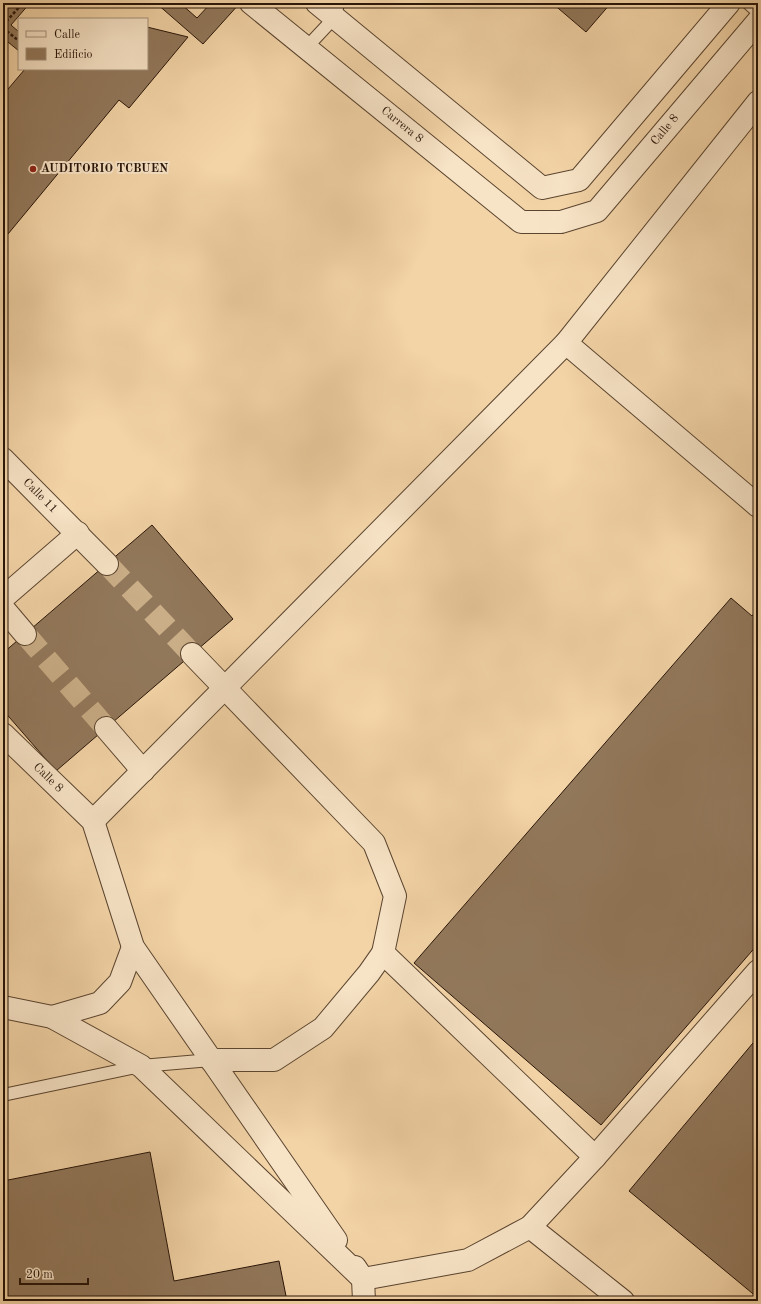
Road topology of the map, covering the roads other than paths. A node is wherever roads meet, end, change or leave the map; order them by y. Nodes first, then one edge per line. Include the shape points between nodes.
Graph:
1 (251, 3) edge
2 (317, 3) edge
3 (729, 3) edge
4 (748, 3) edge
5 (337, 10) edge
6 (758, 12) edge
7 (758, 21) edge
8 (306, 48) junction
9 (755, 113) edge
10 (561, 222) joint
11 (566, 343) junction
12 (3, 459) edge
13 (758, 506) edge
14 (78, 533) junction
15 (107, 564) tunnel mouth
16 (3, 598) edge
17 (3, 608) edge
18 (25, 634) tunnel mouth
19 (192, 654) tunnel mouth
20 (224, 689) junction
21 (106, 728) tunnel mouth
22 (3, 734) edge
23 (143, 771) junction
24 (93, 821) junction
25 (133, 947) junction
26 (383, 952) junction
27 (758, 971) edge
28 (3, 1007) edge
29 (52, 1017) junction
30 (211, 1060) junction
31 (141, 1066) junction
32 (3, 1095) edge
33 (595, 1157) junction
34 (530, 1227) junction
35 (363, 1279) junction
36 (364, 1301) edge
37 (622, 1301) edge

1 - 8 street, Carrera 8
2 - 5 street
3 - 5 street via 579,180 542,188
4 - 6 lane
5 - 8 lane
7 - 10 street, Calle 8 via 597,211
8 - 10 street, Carrera 8 via 522,222
9 - 11 street
11 - 13 street
11 - 20 street
12 - 14 street, Calle 11
14 - 15 street, Calle 11
14 - 16 street
17 - 18 street
19 - 20 street
20 - 23 street
20 - 26 street via 374,843 394,896
21 - 23 street
22 - 24 street, Calle 8
23 - 24 street
24 - 25 street
25 - 29 street via 120,982 100,1003
25 - 30 street
26 - 30 street via 369,973 322,1028 274,1060
26 - 33 street
27 - 33 street
28 - 29 street
29 - 31 street
30 - 31 lane
30 - 35 street
31 - 32 lane
31 - 35 street
33 - 34 street
34 - 35 street via 468,1260
34 - 37 street
35 - 36 street

